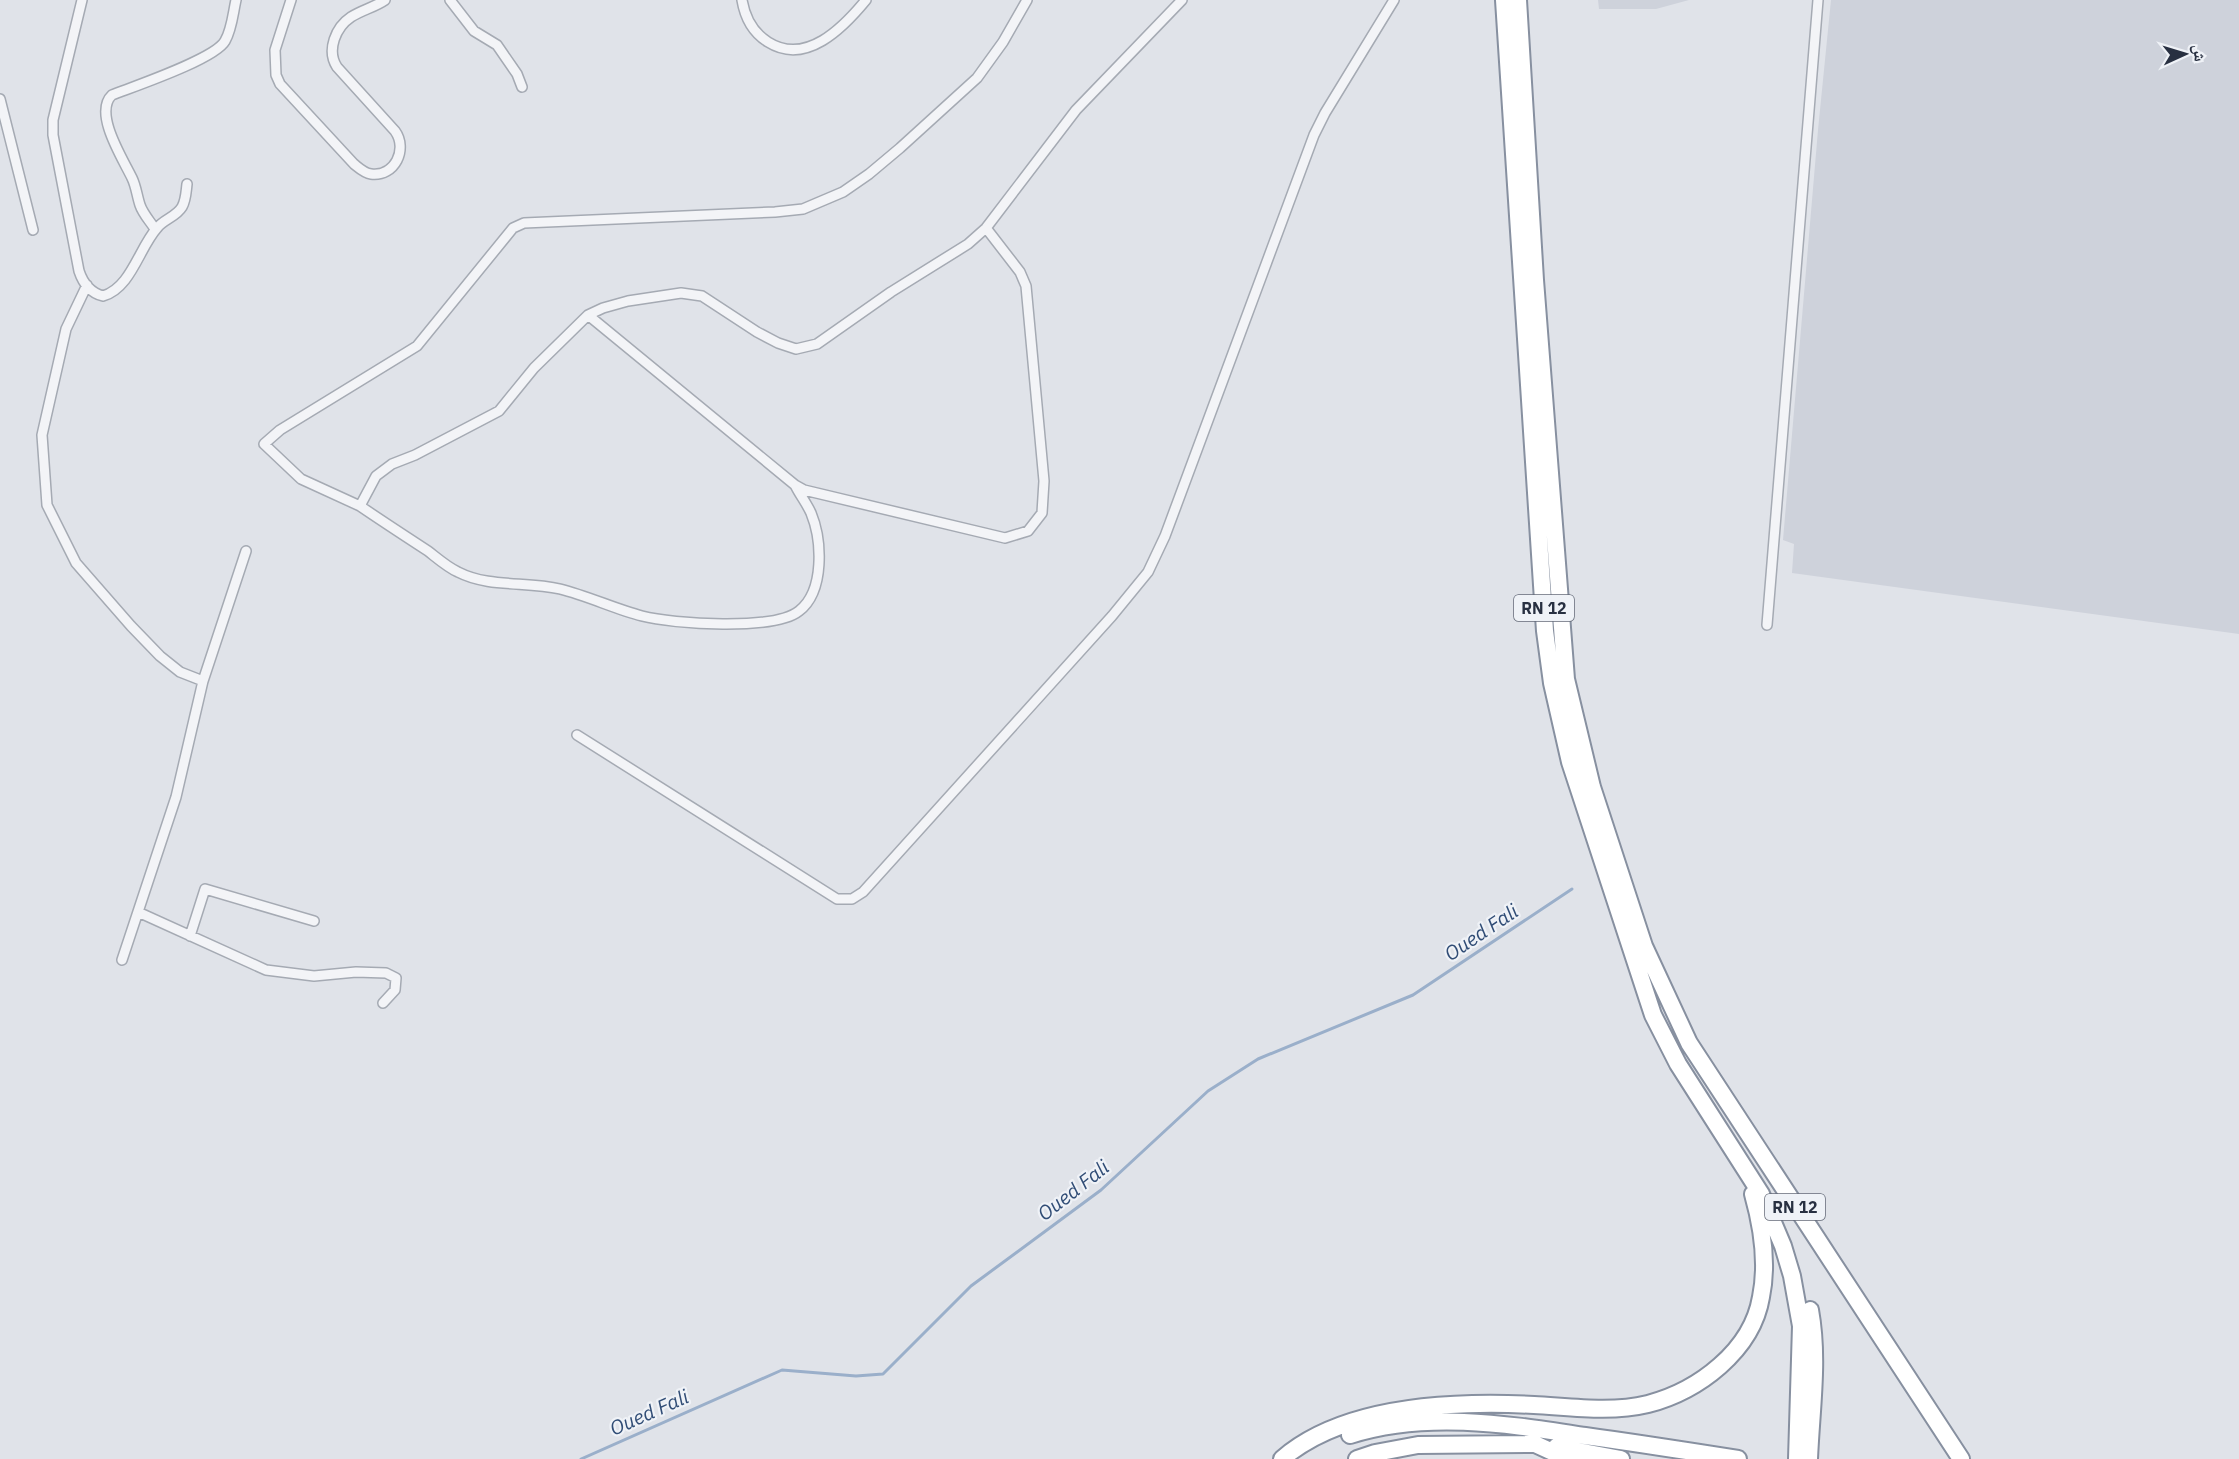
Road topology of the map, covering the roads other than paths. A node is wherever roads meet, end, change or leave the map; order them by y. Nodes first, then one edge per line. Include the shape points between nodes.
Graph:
1 (82, 0) edge
2 (236, 0) edge
3 (291, 0) edge
4 (385, 0) edge
5 (450, 0) edge
6 (742, 0) edge
7 (866, 0) edge
8 (1027, 0) edge
9 (1167, 0) edge
10 (1182, 0) edge
11 (1394, 0) edge
12 (1504, 0) edge
13 (1518, 0) edge
14 (1818, 0) edge
15 (1169, 12) junction
16 (522, 87) dead end
17 (0, 99) edge
18 (187, 184) dead end
19 (986, 228) junction
20 (156, 229) junction
21 (33, 230) dead end
22 (87, 285) junction
23 (588, 315) junction
24 (795, 485) junction
25 (360, 506) junction
26 (246, 552) dead end
27 (1767, 625) dead end
28 (203, 681) junction
29 (578, 735) dead end
30 (138, 912) junction
31 (314, 921) dead end
32 (190, 936) junction
33 (122, 960) dead end
34 (1660, 983) junction
35 (383, 1003) dead end
36 (1748, 1175) junction
37 (1534, 1444) junction
38 (1282, 1459) edge
39 (1288, 1459) edge
40 (1357, 1459) edge
41 (1568, 1459) edge
42 (1621, 1459) edge
43 (1738, 1459) edge
44 (1797, 1459) edge
45 (1809, 1459) edge
46 (1961, 1459) edge

1 - 22 street via 53,120 53,135 79,271
2 - 20 street via 225,41 218,48 108,99 109,129 141,208
3 - 4 street via 275,50 274,64 280,84 354,164 369,174 388,171 394,165 401,141 337,67 331,51 348,19
5 - 16 street via 474,31 497,45
6 - 7 street via 747,20 757,34 790,51 805,50 829,36
8 - 25 street via 977,78 869,174 834,196 803,209 775,212 524,223 513,228 417,346 280,430 264,444 301,478
9 - 15 street
10 - 15 street
11 - 29 street via 1314,135 1165,536 1148,572 863,892 852,899 837,899
12 - 36 highway, RN 12 via 1545,631 1559,720 1653,1015 1678,1064
13 - 34 highway, RN 12 via 1566,679 1592,787
14 - 27 street
15 - 19 street via 1063,126
17 - 21 street
18 - 20 street via 180,210
19 - 23 street via 968,244 817,344 796,349 757,332 717,304 692,294 628,301
19 - 24 street via 1020,272 1026,286 1044,481 1042,513 1028,531 1005,538
20 - 22 street via 114,291 104,296
22 - 28 street via 66,328 42,435 47,505 76,563 131,626 180,672
23 - 24 street
23 - 25 street via 534,368 499,411 392,464 375,476
24 - 25 street via 811,514 817,543 820,574 808,600 800,611 786,618 716,625 644,616 562,590 458,572
26 - 28 street
28 - 30 street via 176,797
30 - 32 street
30 - 33 street
31 - 32 street via 205,888
32 - 35 street via 266,970 314,976 386,973 396,978 395,990
34 - 45 highway via 1663,1003 1676,1030 1774,1200 1797,1256 1813,1337
34 - 46 highway, RN 12 via 1704,1068
36 - 38 highway via 1763,1247 1761,1298 1739,1343 1693,1386 1647,1404 1627,1407 1493,1402 1384,1414 1310,1439
36 - 44 highway, RN 12 via 1775,1226 1798,1308 1801,1346
37 - 40 highway via 1418,1445
37 - 41 highway
37 - 42 highway
39 - 43 highway via 1366,1430 1425,1420 1532,1427

